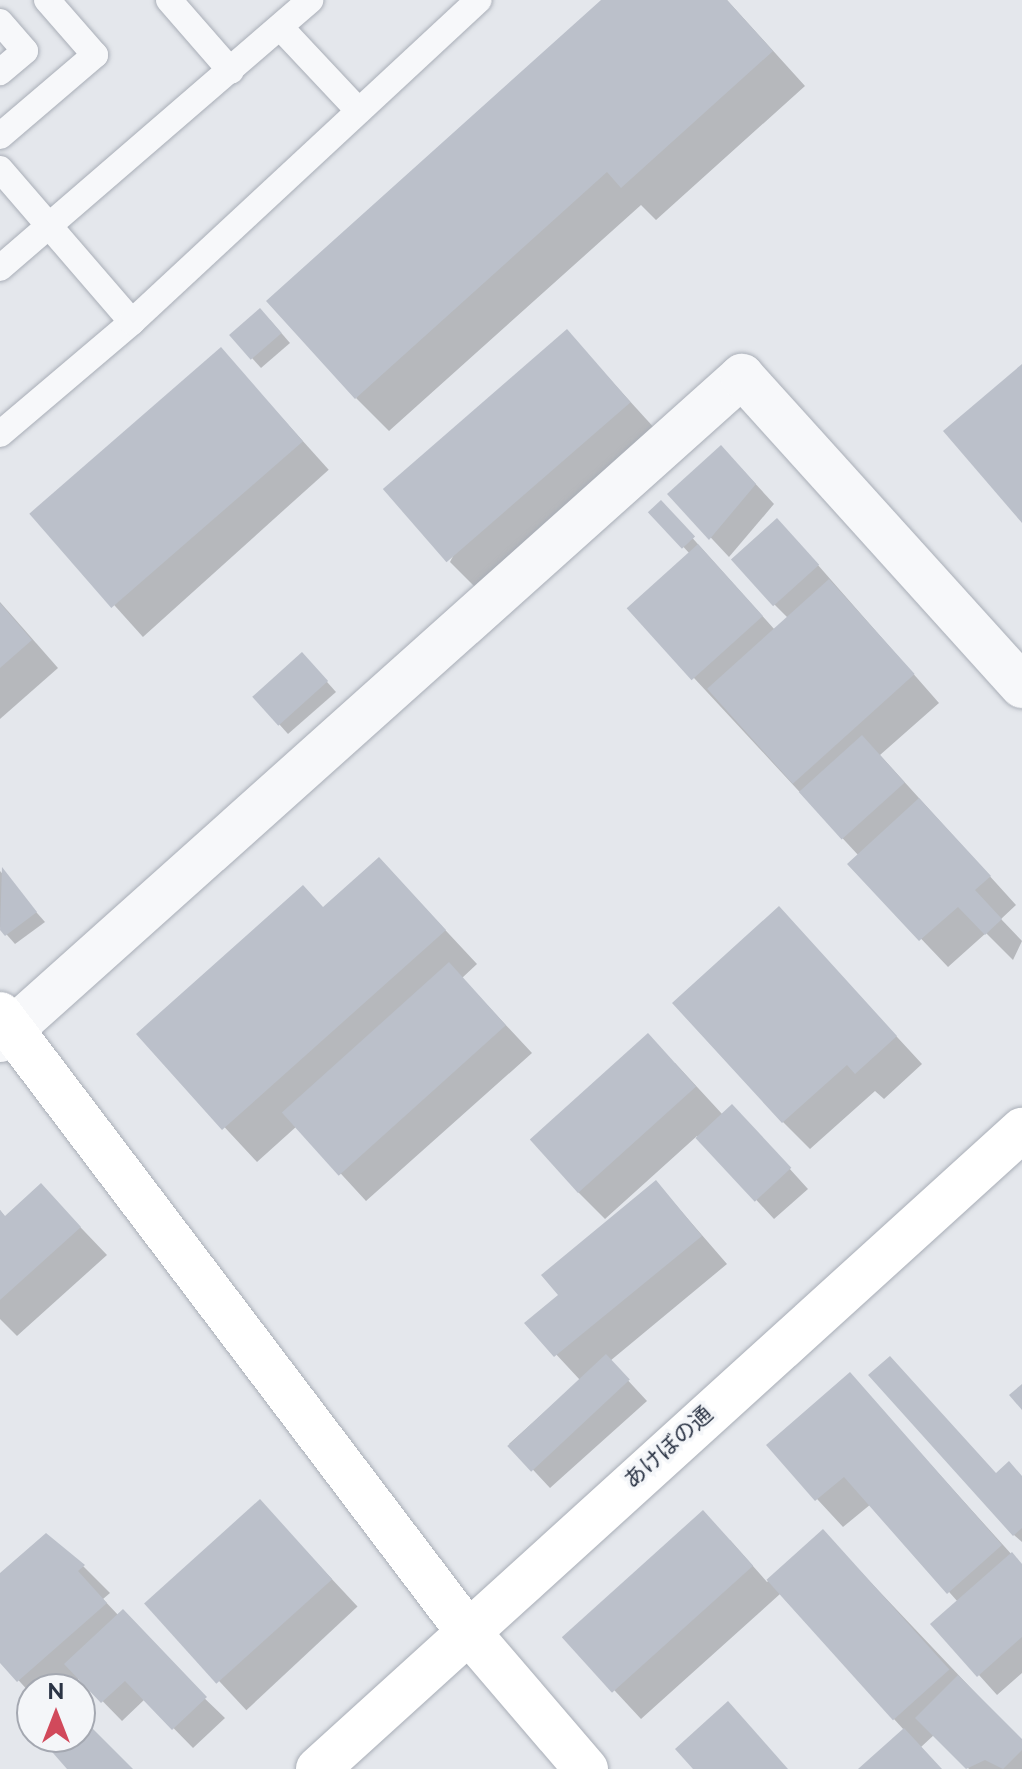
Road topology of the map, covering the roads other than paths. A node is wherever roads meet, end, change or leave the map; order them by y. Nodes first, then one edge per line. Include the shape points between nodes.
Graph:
1 (47, 0) edge
2 (169, 0) edge
3 (310, 0) edge
4 (479, 0) edge
5 (0, 22) edge
6 (280, 27) junction
7 (231, 71) junction
8 (0, 72) edge
9 (359, 111) junction
10 (0, 136) edge
11 (0, 169) edge
12 (49, 225) junction
13 (0, 268) edge
14 (132, 322) junction
15 (0, 434) edge
16 (1022, 686) edge
17 (4, 1028) edge
18 (1022, 1130) edge
19 (465, 1628) junction
20 (318, 1769) edge
21 (586, 1769) edge

1 - 10 lane via 95,55
2 - 7 lane
3 - 6 lane
4 - 9 lane
5 - 8 lane via 25,51
6 - 7 lane
6 - 9 lane
7 - 12 lane
9 - 14 lane
11 - 12 lane
12 - 13 lane
12 - 14 lane
14 - 15 lane
16 - 17 street via 742,376
17 - 19 street
18 - 19 street, あけぼの通
19 - 20 street, あけぼの通
19 - 21 street

